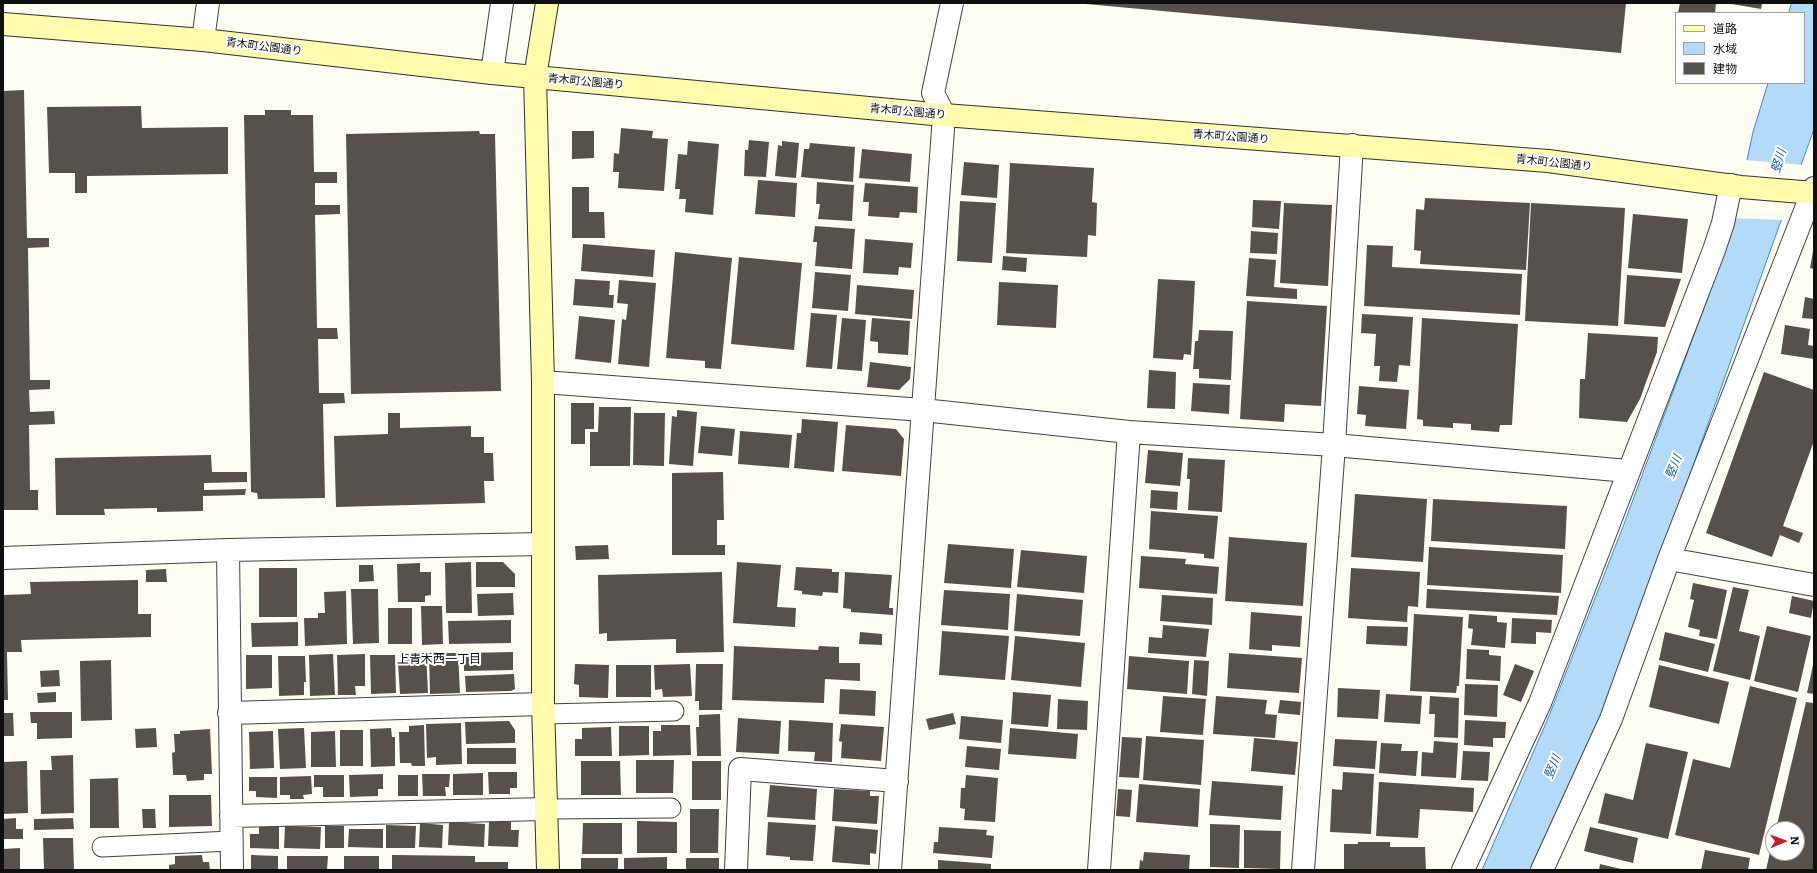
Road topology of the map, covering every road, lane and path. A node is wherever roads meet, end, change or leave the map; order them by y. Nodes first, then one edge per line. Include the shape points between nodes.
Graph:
1 (208, 3) edge
2 (502, 3) edge
3 (547, 3) edge
4 (952, 3) edge
5 (3, 24) edge
6 (203, 40) junction
7 (492, 74) junction
8 (535, 77) junction
9 (944, 115) junction
10 (1352, 146) junction
11 (1736, 186) junction
12 (1810, 191) edge
13 (543, 382) junction
14 (923, 410) junction
15 (1129, 432) junction
16 (1334, 445) junction
17 (1628, 471) junction
18 (542, 544) junction
19 (228, 550) junction
20 (3, 558) edge
21 (1669, 560) junction
22 (1814, 585) edge
23 (544, 709) junction
24 (674, 711) dead end
25 (229, 714) junction
26 (897, 782) junction
27 (671, 808) dead end
28 (547, 809) junction
29 (231, 816) junction
30 (231, 841) junction
31 (102, 847) dead end
32 (232, 870) edge
33 (548, 870) edge
34 (736, 870) edge
35 (890, 870) edge
36 (1099, 870) edge
37 (1303, 870) edge
38 (1463, 870) edge
39 (1542, 870) edge

1 - 6 street
2 - 7 street
3 - 8 street
4 - 9 street via 933,93
5 - 6 street, 青木町公園通り
6 - 7 street, 青木町公園通り
7 - 8 street, 青木町公園通り
8 - 9 street, 青木町公園通り
8 - 13 street
9 - 10 street, 青木町公園通り
9 - 14 street
10 - 11 street, 青木町公園通り via 1548,161
10 - 16 street
11 - 12 street, 青木町公園通り
11 - 17 street via 1714,250
12 - 21 street
13 - 14 street
13 - 18 street
14 - 15 street
14 - 26 street
15 - 16 street
15 - 36 street
16 - 17 street
16 - 37 street
17 - 38 street via 1540,703
18 - 19 street
18 - 23 street
19 - 20 street
19 - 25 street
21 - 22 street
21 - 39 street via 1611,719
23 - 24 lane
23 - 25 street
23 - 28 street
25 - 29 street
26 - 34 street via 740,769
26 - 35 street
27 - 28 lane
28 - 29 street
28 - 33 street
29 - 30 street
30 - 31 lane
30 - 32 street

